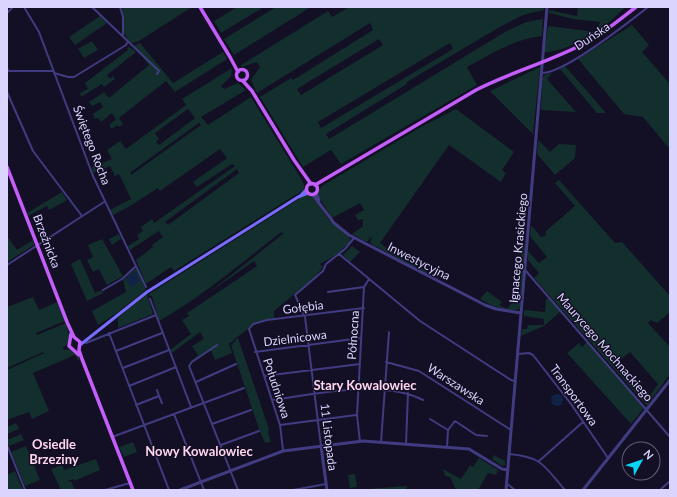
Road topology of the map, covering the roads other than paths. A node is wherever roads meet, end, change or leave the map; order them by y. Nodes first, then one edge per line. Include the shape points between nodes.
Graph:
1 (13, 7) edge
2 (24, 7) edge
3 (92, 7) edge
4 (120, 7) edge
5 (200, 7) edge
6 (547, 7) edge
7 (636, 7) edge
8 (648, 7) edge
9 (7, 13) edge
10 (124, 36) junction
11 (127, 43) junction
12 (230, 57) junction
13 (7, 67) edge
14 (242, 70) junction
15 (7, 71) edge
16 (54, 72) junction
17 (238, 72) junction
18 (542, 73) junction
19 (157, 74) dead end
20 (245, 80) junction
21 (7, 92) edge
22 (7, 168) edge
23 (309, 184) junction
24 (316, 186) junction
25 (307, 192) junction
26 (315, 194) junction
27 (104, 202) junction
28 (82, 216) junction
29 (354, 238) junction
30 (38, 246) junction
31 (339, 254) junction
32 (7, 265) edge
33 (136, 266) junction
34 (525, 270) junction
35 (369, 279) junction
36 (146, 287) dead end
37 (364, 287) junction
38 (102, 290) dead end
39 (328, 292) dead end
40 (150, 299) dead end
41 (364, 308) junction
42 (521, 313) junction
43 (156, 315) junction
44 (304, 316) junction
45 (67, 322) junction
46 (249, 331) joint
47 (389, 332) dead end
48 (109, 333) junction
49 (162, 333) junction
50 (92, 334) junction
51 (362, 338) junction
52 (76, 339) junction
53 (70, 341) junction
54 (86, 344) dead end
55 (217, 345) dead end
56 (308, 345) junction
57 (80, 346) junction
58 (74, 350) junction
59 (169, 350) junction
60 (116, 351) junction
61 (255, 352) junction
62 (518, 354) junction
63 (82, 359) junction
64 (386, 362) junction
65 (236, 364) dead end
66 (360, 364) junction
67 (176, 367) junction
68 (123, 368) junction
69 (312, 370) junction
70 (264, 376) junction
71 (670, 380) edge
72 (515, 381) junction
73 (196, 382) junction
74 (129, 386) junction
75 (244, 388) dead end
76 (358, 389) junction
77 (157, 390) dead end
78 (384, 391) junction
79 (408, 393) junction
80 (315, 394) junction
81 (159, 396) junction
82 (272, 400) junction
83 (422, 400) dead end
84 (204, 402) junction
85 (162, 403) dead end
86 (136, 405) junction
87 (191, 407) junction
88 (251, 410) dead end
89 (647, 410) junction
90 (174, 414) junction
91 (356, 415) junction
92 (430, 419) dead end
93 (318, 420) junction
94 (583, 422) junction
95 (212, 424) junction
96 (144, 425) junction
97 (280, 425) junction
98 (448, 430) junction
99 (511, 430) junction
100 (259, 431) dead end
101 (486, 436) dead end
102 (670, 437) edge
103 (112, 438) junction
104 (360, 442) junction
105 (381, 442) junction
106 (406, 444) junction
107 (7, 445) edge
108 (221, 445) junction
109 (321, 446) junction
110 (447, 447) junction
111 (283, 451) junction
112 (509, 454) junction
113 (609, 459) junction
114 (539, 461) junction
115 (230, 470) junction
116 (508, 470) junction
117 (670, 481) edge
118 (200, 482) junction
119 (130, 483) junction
120 (506, 483) junction
121 (326, 484) junction
122 (310, 486) junction
123 (297, 489) edge
124 (25, 490) edge
125 (105, 490) edge
126 (133, 490) edge
127 (169, 490) edge
128 (180, 490) edge
129 (204, 490) edge
130 (238, 490) edge
131 (293, 490) edge
132 (310, 490) edge
133 (327, 490) edge
134 (506, 490) edge
135 (515, 490) edge
136 (565, 490) edge
137 (584, 490) edge
138 (660, 490) edge

1 - 9 street
2 - 16 street, Świętego Rocha via 37,28
3 - 10 street
4 - 10 street
5 - 12 main road
6 - 18 street, Ignacego Krasickiego
7 - 24 main road via 612,27 585,44 497,79
8 - 18 street, Duńska via 590,51
10 - 11 street
11 - 16 street via 74,77
11 - 19 street via 144,56 158,71
12 - 14 main road
12 - 17 main road
13 - 15 street
14 - 17 main road
14 - 20 main road via 248,74
15 - 16 street
16 - 27 street, Świętego Rocha
17 - 20 main road via 238,79
18 - 34 street, Ignacego Krasickiego
20 - 23 main road
21 - 28 street via 33,151
22 - 30 main road, Brzeźnicka
23 - 24 main road
23 - 25 main road
24 - 26 main road
25 - 26 main road
25 - 50 main road via 153,288
26 - 29 street, Inwestycyjna via 334,224
27 - 28 street
27 - 33 street, Świętego Rocha
28 - 30 street
29 - 31 street
29 - 42 street, Inwestycyjna via 485,305
30 - 32 street
30 - 45 main road, Brzeźnicka
31 - 35 street
31 - 44 street, 11 Listopada via 296,293
33 - 36 street, Świętego Rocha
33 - 38 street via 122,279
34 - 42 street, Ignacego Krasickiego
34 - 89 street, Maurycego Mochnackiego
35 - 37 street
35 - 72 street via 420,321
37 - 39 street
37 - 41 street, Północna
40 - 43 street
41 - 44 street, Gołębia
41 - 51 street, Północna
42 - 62 street, Ignacego Krasickiego
43 - 48 street
43 - 49 street
44 - 46 street, Gołębia via 267,320 253,324
44 - 56 street, 11 Listopada
45 - 52 main road, Brzeźnicka
45 - 53 main road, Brzeźnicka
46 - 61 street, Południowa
47 - 64 street
48 - 54 street
48 - 60 street
49 - 59 street
49 - 60 street
50 - 52 main road via 80,340
50 - 57 main road
51 - 56 street, Dzielnicowa
51 - 66 street, Północna
52 - 53 main road
52 - 57 main road, Brzeźnicka
53 - 58 main road, Brzeźnicka via 69,346
55 - 73 street via 190,364
56 - 61 street, Dzielnicowa
56 - 69 street, 11 Listopada
57 - 58 main road
57 - 63 main road
58 - 63 main road
59 - 67 street
59 - 68 street
60 - 68 street
61 - 70 street, Południowa
62 - 72 street, Ignacego Krasickiego
62 - 94 street, Transportowa via 533,355
63 - 103 main road
64 - 78 street
64 - 99 street, Warszawska via 417,370
65 - 73 street
66 - 69 street
66 - 76 street, Północna
67 - 74 street
67 - 87 street
68 - 74 street
69 - 70 street
69 - 80 street, 11 Listopada
70 - 82 street, Południowa
71 - 89 street
72 - 99 street, Ignacego Krasickiego
73 - 84 street
74 - 86 street
75 - 84 street
76 - 78 street
76 - 80 street
76 - 91 street, Północna
77 - 81 street
78 - 79 street
78 - 105 street
79 - 83 street
79 - 106 street
80 - 82 street
80 - 93 street, 11 Listopada
81 - 85 street
81 - 86 street
82 - 97 street, Południowa
84 - 87 street
84 - 95 street
86 - 96 street
87 - 90 street
88 - 95 street
89 - 102 street, Maurycego Mochnackiego
89 - 113 street
90 - 96 street
90 - 118 street
91 - 93 street
91 - 104 street, Północna
92 - 98 street
93 - 97 street
93 - 109 street, 11 Listopada
94 - 113 street, Transportowa
94 - 114 street
95 - 108 street
96 - 103 street
96 - 127 street
97 - 111 street, Południowa
98 - 101 street via 455,421 476,435
98 - 110 street
99 - 112 street, Ignacego Krasickiego
100 - 108 street
103 - 119 main road
104 - 105 street
104 - 109 street
105 - 106 street
106 - 110 street
107 - 124 street
108 - 115 street
109 - 111 street
109 - 121 street, 11 Listopada
110 - 116 street via 473,450 502,469
111 - 115 street
112 - 114 street via 526,455
112 - 116 street, Ignacego Krasickiego
113 - 137 street
114 - 136 street
115 - 118 street
115 - 130 street
116 - 120 street, Ignacego Krasickiego
117 - 138 street
118 - 128 street
118 - 129 street
119 - 125 street
119 - 126 main road
120 - 134 street, Ignacego Krasickiego
120 - 135 street
121 - 122 street
121 - 133 street, 11 Listopada
122 - 123 street
122 - 132 street
123 - 131 street

